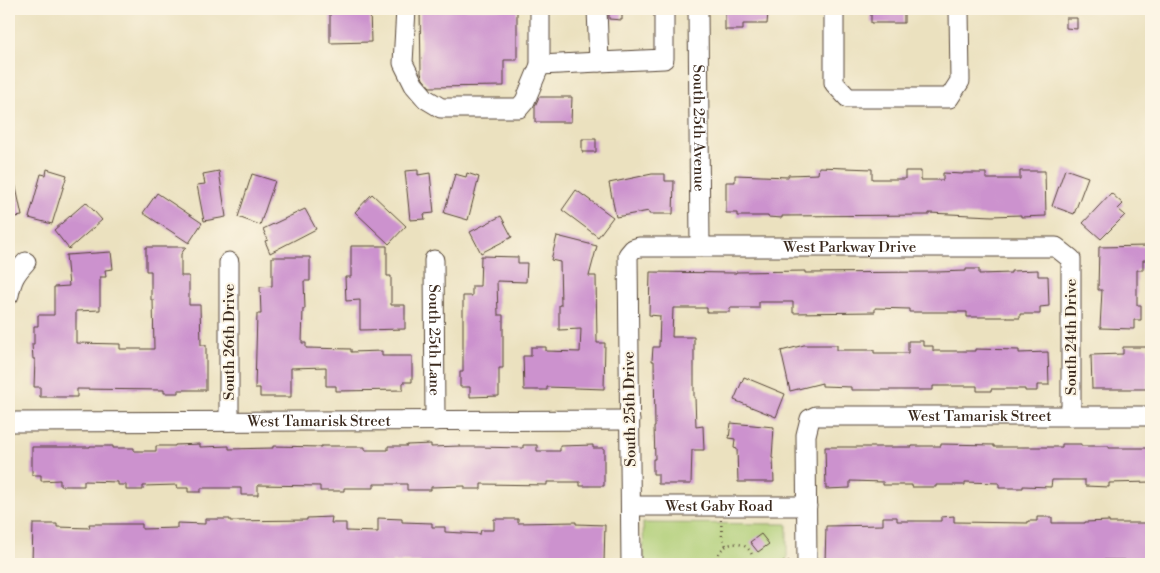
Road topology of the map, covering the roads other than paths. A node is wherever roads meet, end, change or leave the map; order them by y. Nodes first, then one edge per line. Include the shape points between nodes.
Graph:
1 (406, 9) edge
2 (540, 9) edge
3 (597, 9) edge
4 (664, 9) edge
5 (698, 9) edge
6 (834, 9) edge
7 (959, 9) edge
8 (599, 62) junction
9 (540, 65) junction
10 (700, 246) junction
11 (628, 254) joint
12 (1071, 259) joint
13 (434, 260) dead end
14 (26, 262) dead end
15 (229, 262) dead end
16 (9, 294) edge
17 (1071, 416) junction
18 (1151, 416) edge
19 (630, 420) junction
20 (229, 421) junction
21 (435, 421) junction
22 (9, 422) edge
23 (631, 506) junction
24 (807, 506) junction
25 (631, 564) edge
26 (807, 564) edge

1 - 9 street via 403,62 414,85 441,108 519,108
2 - 9 street
3 - 8 street
4 - 8 street via 664,59
5 - 10 street, South 25th Avenue
6 - 7 street via 834,83 848,98 949,98 960,81
8 - 9 street
10 - 11 street, West Parkway Drive via 639,247
10 - 12 street, West Parkway Drive via 1056,247
11 - 19 street, South 25th Drive
12 - 17 street, South 24th Drive
13 - 21 street, South 25th Lane
14 - 16 street via 12,281
15 - 20 street, South 26th Drive
17 - 18 street, West Tamarisk Street
17 - 24 street, West Tamarisk Street via 816,416 810,419 806,435
19 - 21 street, West Tamarisk Street
19 - 23 street, South 25th Drive
20 - 21 street, West Tamarisk Street
20 - 22 street, West Tamarisk Street
23 - 24 street, West Gaby Road
23 - 25 street, South 25th Drive
24 - 26 street

